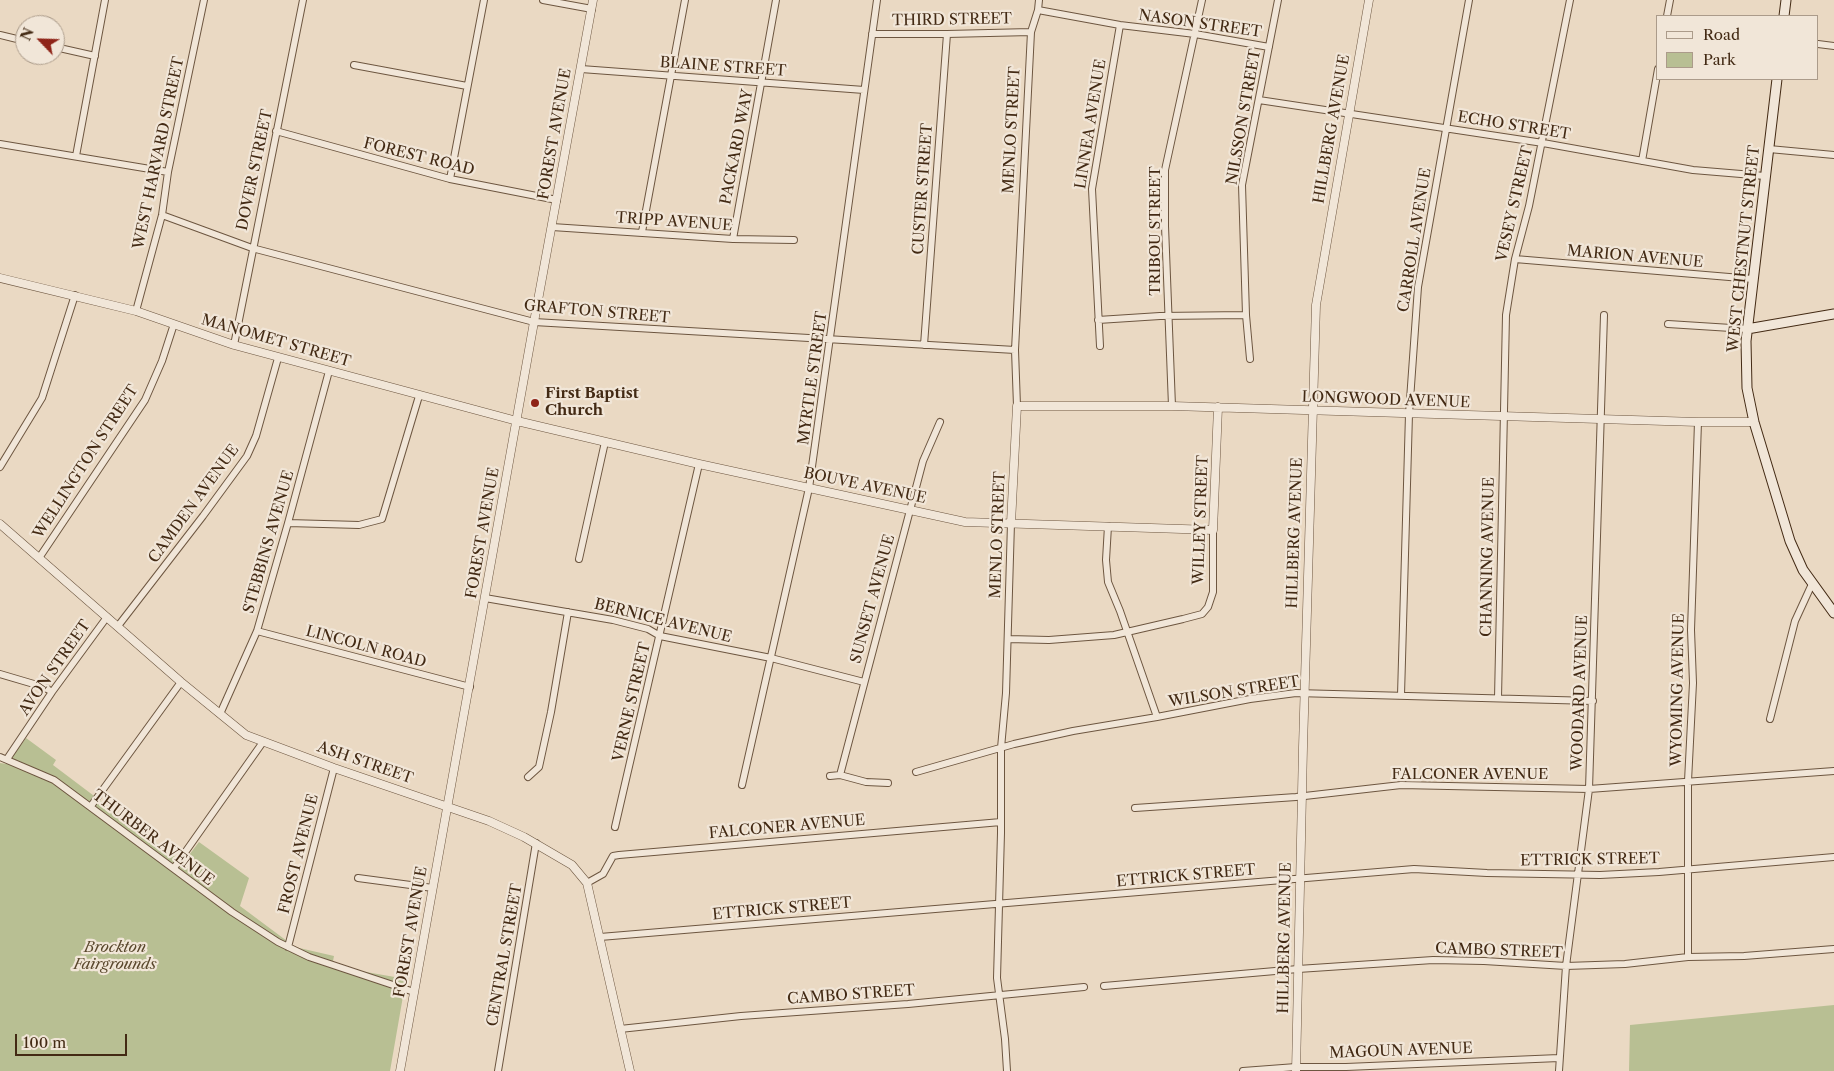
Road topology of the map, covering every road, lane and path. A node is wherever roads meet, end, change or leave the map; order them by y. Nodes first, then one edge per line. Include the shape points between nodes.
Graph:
1 (106, 0) edge
2 (204, 0) edge
3 (303, 0) edge
4 (484, 0) edge
5 (543, 0) edge
6 (593, 0) edge
7 (685, 0) edge
8 (776, 0) edge
9 (878, 0) edge
10 (1039, 0) edge
11 (1202, 0) edge
12 (1278, 0) edge
13 (1369, 0) edge
14 (1469, 0) edge
15 (1570, 0) edge
16 (1670, 0) edge
17 (1786, 0) edge
18 (592, 8) junction
19 (1038, 10) junction
20 (1667, 15) edge
21 (1784, 15) edge
22 (1120, 25) junction
23 (1031, 32) junction
24 (872, 34) junction
25 (947, 34) junction
26 (1195, 34) junction
27 (0, 35) edge
28 (15, 39) edge
29 (1819, 44) edge
30 (1834, 46) edge
31 (1269, 47) junction
32 (65, 49) edge
33 (95, 56) junction
34 (354, 65) dead end
35 (581, 69) junction
36 (671, 76) junction
37 (1656, 80) edge
38 (1777, 80) edge
39 (762, 82) junction
40 (467, 86) junction
41 (864, 90) junction
42 (1259, 100) junction
43 (1348, 114) junction
44 (1446, 128) junction
45 (276, 131) junction
46 (1542, 143) junction
47 (0, 144) edge
48 (1769, 149) junction
49 (76, 156) junction
50 (1834, 156) edge
51 (1642, 161) junction
52 (168, 172) junction
53 (1765, 176) junction
54 (450, 179) junction
55 (557, 200) junction
56 (162, 215) junction
57 (552, 227) junction
58 (642, 232) junction
59 (733, 239) junction
60 (794, 240) dead end
61 (252, 248) junction
62 (1515, 259) junction
63 (0, 278) edge
64 (1753, 279) junction
65 (75, 295) junction
66 (136, 311) junction
67 (1834, 314) edge
68 (1246, 315) junction
69 (1604, 315) dead end
70 (1170, 316) junction
71 (1098, 320) junction
72 (534, 322) junction
73 (174, 324) junction
74 (1668, 324) dead end
75 (1747, 329) junction
76 (831, 340) junction
77 (924, 345) junction
78 (234, 346) junction
79 (1100, 346) dead end
80 (1015, 350) junction
81 (278, 358) junction
82 (1250, 359) dead end
83 (329, 371) junction
84 (419, 396) junction
85 (1018, 406) junction
86 (1172, 406) junction
87 (1218, 408) junction
88 (1312, 412) junction
89 (1409, 414) junction
90 (1504, 417) junction
91 (1601, 419) junction
92 (517, 421) junction
93 (940, 422) dead end
94 (1698, 422) junction
95 (1754, 422) junction
96 (605, 442) junction
97 (699, 464) junction
98 (0, 467) edge
99 (809, 488) junction
100 (910, 510) junction
101 (288, 523) junction
102 (1011, 523) junction
103 (0, 524) edge
104 (1108, 526) junction
105 (1214, 530) junction
106 (39, 558) junction
107 (578, 559) dead end
108 (1812, 584) junction
109 (485, 598) junction
110 (568, 612) junction
111 (1834, 613) edge
112 (107, 617) junction
113 (118, 626) junction
114 (257, 631) junction
115 (1128, 633) junction
116 (660, 636) junction
117 (1008, 639) junction
118 (771, 658) junction
119 (0, 674) edge
120 (181, 682) junction
121 (864, 682) junction
122 (470, 687) junction
123 (52, 692) junction
124 (1305, 692) junction
125 (1401, 695) junction
126 (1498, 698) junction
127 (1592, 701) junction
128 (220, 714) junction
129 (1157, 717) junction
130 (1770, 719) dead end
131 (264, 742) junction
132 (1001, 748) junction
133 (0, 757) edge
134 (7, 759) junction
135 (334, 768) junction
136 (1834, 771) edge
137 (916, 772) dead end
138 (840, 775) junction
139 (830, 776) dead end
140 (528, 778) dead end
141 (1688, 781) junction
142 (888, 783) dead end
143 (742, 785) dead end
144 (1589, 789) junction
145 (1302, 796) junction
146 (447, 805) junction
147 (91, 806) junction
148 (1135, 808) dead end
149 (1001, 822) junction
150 (616, 827) dead end
151 (536, 843) junction
152 (1834, 857) edge
153 (174, 868) junction
154 (1688, 868) junction
155 (1577, 875) junction
156 (358, 878) dead end
157 (1300, 878) junction
158 (587, 883) junction
159 (433, 888) junction
160 (998, 904) junction
161 (600, 937) junction
162 (288, 947) junction
163 (1834, 949) edge
164 (1688, 957) junction
165 (1566, 966) junction
166 (1298, 969) junction
167 (1104, 986) dead end
168 (1084, 988) dead end
169 (414, 992) junction
170 (998, 995) junction
171 (620, 1029) junction
172 (1559, 1058) junction
173 (1296, 1069) edge
174 (400, 1071) edge
175 (498, 1071) edge
176 (630, 1071) edge
177 (1007, 1071) edge
178 (1243, 1071) edge
179 (1559, 1071) edge

1 - 33 street
2 - 52 street, WEST HARVARD STREET
3 - 45 street, DOVER STREET
4 - 40 street
5 - 18 street
6 - 18 street, FOREST AVENUE
7 - 36 street
8 - 39 street, PACKARD WAY
9 - 24 street, MYRTLE STREET
10 - 19 street, MENLO STREET
11 - 26 street, TRIBOU STREET
12 - 31 street, NILSSON STREET
13 - 43 street, HILLBERG AVENUE
14 - 44 street, CARROLL AVENUE
15 - 46 street, VESEY STREET
16 - 20 street
17 - 21 main road
18 - 35 street, FOREST AVENUE
19 - 22 street, NASON STREET
19 - 23 street, MENLO STREET
22 - 26 street, NASON STREET
22 - 71 street, LINNEA AVENUE via 1092,189
23 - 25 street, THIRD STREET
23 - 80 street, MENLO STREET
24 - 25 street, THIRD STREET
24 - 41 street, MYRTLE STREET
25 - 77 street, CUSTER STREET
26 - 31 street, NASON STREET
26 - 70 street, TRIBOU STREET via 1166,170 1165,226
27 - 28 street
29 - 30 street
31 - 42 street, NILSSON STREET
32 - 33 street
33 - 49 street
34 - 40 street
35 - 36 street, BLAINE STREET
35 - 55 street, FOREST AVENUE
36 - 39 street, BLAINE STREET
36 - 58 street
37 - 51 street
38 - 48 main road, WEST CHESTNUT STREET
39 - 41 street, BLAINE STREET
39 - 59 street, PACKARD WAY
40 - 54 street
41 - 76 street, MYRTLE STREET
42 - 43 street, ECHO STREET
42 - 68 street, NILSSON STREET via 1242,185
43 - 44 street, ECHO STREET
43 - 88 street, HILLBERG AVENUE via 1316,305
44 - 46 street, ECHO STREET
44 - 89 street, CARROLL AVENUE via 1418,287
45 - 54 street, FOREST ROAD
45 - 61 street, DOVER STREET
46 - 51 street, ECHO STREET
46 - 62 street, VESEY STREET via 1530,206
47 - 49 street
48 - 50 street
48 - 53 main road, WEST CHESTNUT STREET
49 - 52 street
51 - 53 street, ECHO STREET via 1693,170
52 - 56 street, WEST HARVARD STREET
53 - 64 main road, WEST CHESTNUT STREET
54 - 55 street, FOREST ROAD
55 - 57 street, FOREST AVENUE
56 - 61 street, GRAFTON STREET
56 - 66 street, WEST HARVARD STREET
57 - 58 street, TRIPP AVENUE
57 - 72 street, FOREST AVENUE
58 - 59 street, TRIPP AVENUE
59 - 60 street, TRIPP AVENUE
61 - 72 street, GRAFTON STREET
61 - 78 street, DOVER STREET
62 - 64 street, MARION AVENUE
62 - 90 street, VESEY STREET via 1506,315
63 - 65 street, MANOMET STREET
64 - 75 main road, WEST CHESTNUT STREET
65 - 66 street, MANOMET STREET
65 - 98 street via 42,398
66 - 73 street, MANOMET STREET
67 - 75 main road
68 - 70 street
68 - 82 street, NILSSON STREET
69 - 91 street, WOODARD AVENUE
70 - 71 street
70 - 86 street, TRIBOU STREET
71 - 79 street, LINNEA AVENUE
72 - 76 street, GRAFTON STREET
72 - 92 street, FOREST AVENUE
73 - 78 street, MANOMET STREET
73 - 106 street, WELLINGTON STREET via 145,400
74 - 75 street
75 - 95 main road, WEST CHESTNUT STREET via 1746,375
76 - 77 street, GRAFTON STREET
76 - 99 street, MYRTLE STREET
77 - 80 street, GRAFTON STREET
78 - 81 street, MANOMET STREET
80 - 85 street, MENLO STREET
81 - 83 street, MANOMET STREET
81 - 113 street, CAMDEN AVENUE via 256,436 247,456
83 - 84 street, MANOMET STREET
83 - 101 street, STEBBINS AVENUE
84 - 92 street, MANOMET STREET
84 - 101 street via 382,519 359,525
85 - 86 street, LONGWOOD AVENUE
85 - 102 street, MENLO STREET
86 - 87 street, LONGWOOD AVENUE
87 - 88 street, LONGWOOD AVENUE
87 - 105 street, WILLEY STREET
88 - 89 street, LONGWOOD AVENUE
88 - 124 street, HILLBERG AVENUE
89 - 90 street, LONGWOOD AVENUE
89 - 125 street, CARROLL AVENUE
90 - 91 street, LONGWOOD AVENUE
90 - 126 street, CHANNING AVENUE
91 - 94 street, LONGWOOD AVENUE
91 - 127 street, WOODARD AVENUE
92 - 96 street, BOUVE AVENUE
92 - 109 street, FOREST AVENUE
93 - 100 street, SUNSET AVENUE via 923,461
94 - 95 street, LONGWOOD AVENUE
94 - 141 street, WYOMING AVENUE
95 - 108 main road, WEST CHESTNUT STREET via 1790,542
96 - 97 street, BOUVE AVENUE
96 - 107 street
97 - 99 street, BOUVE AVENUE
97 - 116 street, VERNE STREET
99 - 100 street, BOUVE AVENUE
99 - 118 street, MYRTLE STREET
100 - 102 street, BOUVE AVENUE via 965,522
100 - 121 street, SUNSET AVENUE
101 - 114 street, STEBBINS AVENUE
102 - 104 street, BOUVE AVENUE
102 - 117 street, MENLO STREET
103 - 106 street, ASH STREET
104 - 105 street, BOUVE AVENUE
104 - 115 street via 1108,582
105 - 115 street, WILLEY STREET via 1213,592 1206,611
106 - 112 street, ASH STREET
108 - 111 main road, WEST CHESTNUT STREET
108 - 130 street via 1795,621
109 - 110 street, BERNICE AVENUE
109 - 122 street, FOREST AVENUE
110 - 116 street, BERNICE AVENUE via 648,629
110 - 140 street via 539,767
112 - 113 street, ASH STREET
112 - 123 street, AVON STREET
113 - 120 street, ASH STREET
114 - 122 street, LINCOLN ROAD
114 - 128 street, STEBBINS AVENUE
115 - 117 street via 1062,639
115 - 129 street
116 - 118 street, BERNICE AVENUE
116 - 150 street, VERNE STREET
117 - 132 street, MENLO STREET
118 - 121 street, BERNICE AVENUE
118 - 143 street, MYRTLE STREET
119 - 123 street
120 - 128 street, ASH STREET
120 - 147 street
121 - 138 street, SUNSET AVENUE
122 - 146 street, FOREST AVENUE
123 - 134 street, AVON STREET
124 - 125 street, WILSON STREET
124 - 129 street, WILSON STREET
124 - 145 street, HILLBERG AVENUE
125 - 126 street, WILSON STREET
126 - 127 street, WILSON STREET
127 - 144 street, WOODARD AVENUE
128 - 131 street, ASH STREET via 246,735
129 - 132 street, WILSON STREET via 1081,729
131 - 135 street, ASH STREET
131 - 153 street
132 - 137 street, WILSON STREET
132 - 149 street, MENLO STREET
133 - 134 street, THURBER AVENUE
134 - 147 street, THURBER AVENUE via 54,780
135 - 146 street, ASH STREET
135 - 162 street, FROST AVENUE
136 - 141 street, FALCONER AVENUE
138 - 139 street
138 - 142 street via 866,782
141 - 144 street, FALCONER AVENUE
141 - 154 street, WYOMING AVENUE
144 - 145 street, FALCONER AVENUE via 1408,784
144 - 155 street, WOODARD AVENUE
145 - 148 street, FALCONER AVENUE
145 - 157 street, HILLBERG AVENUE
146 - 151 street, ASH STREET
146 - 159 street, FOREST AVENUE
147 - 153 street, THURBER AVENUE
149 - 158 street, FALCONER AVENUE via 619,855 613,856 603,874
149 - 160 street, MENLO STREET
151 - 158 street, ASH STREET via 572,865
151 - 175 street, CENTRAL STREET
152 - 154 street, ETTRICK STREET
153 - 162 street, THURBER AVENUE via 232,912
154 - 155 street, ETTRICK STREET
154 - 164 street, WYOMING AVENUE
155 - 157 street, ETTRICK STREET via 1414,870
155 - 165 street, WOODARD AVENUE
156 - 159 street
157 - 160 street, ETTRICK STREET
157 - 166 street, HILLBERG AVENUE
158 - 161 street, ASH STREET
159 - 169 street, FOREST AVENUE
160 - 161 street, ETTRICK STREET
160 - 170 street, MENLO STREET
161 - 171 street, ASH STREET
162 - 169 street, THURBER AVENUE
163 - 164 street, CAMBO STREET
164 - 165 street, CAMBO STREET
165 - 166 street, CAMBO STREET via 1433,960
165 - 172 street, WOODARD AVENUE
166 - 167 street, CAMBO STREET
166 - 173 street, HILLBERG AVENUE
168 - 170 street, CAMBO STREET
169 - 174 street, FOREST AVENUE
170 - 171 street, CAMBO STREET
170 - 177 street, MENLO STREET
171 - 176 street, ASH STREET
172 - 173 street, MAGOUN AVENUE
172 - 179 street, WOODARD AVENUE
173 - 178 street, MAGOUN AVENUE

